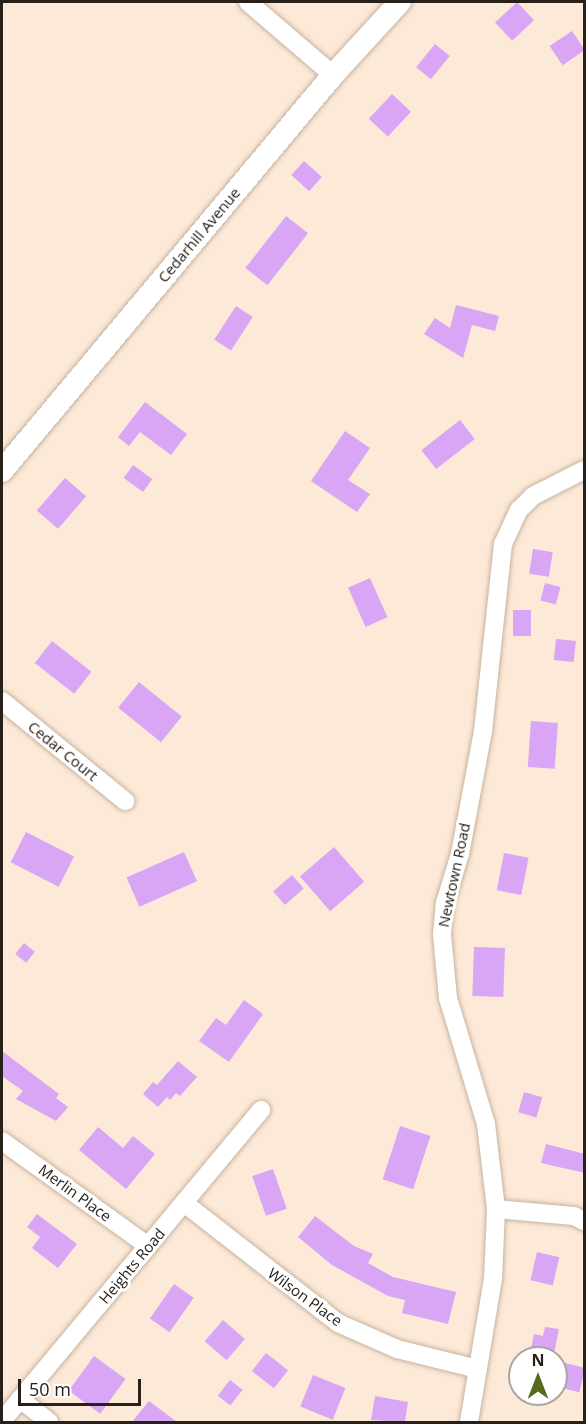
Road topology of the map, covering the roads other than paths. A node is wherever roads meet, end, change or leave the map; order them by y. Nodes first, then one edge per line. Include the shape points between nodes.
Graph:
1 (248, 2) edge
2 (400, 2) edge
3 (333, 75) junction
4 (585, 470) edge
5 (2, 471) edge
6 (2, 701) edge
7 (125, 801) dead end
8 (261, 1110) dead end
9 (2, 1141) edge
10 (184, 1203) junction
11 (496, 1209) junction
12 (585, 1221) edge
13 (148, 1246) junction
14 (478, 1369) junction
15 (20, 1399) junction
16 (2, 1421) edge
17 (49, 1422) edge
18 (469, 1422) edge

1 - 3 street
2 - 3 street, Cedarhill Avenue
3 - 5 street, Cedarhill Avenue
4 - 11 street, Newtown Road via 533,496 519,510 506,535 483,731 460,854 445,903 442,935 446,987 486,1124
6 - 7 street, Cedar Court
8 - 10 street, Heights Road
9 - 13 street, Merlin Place
10 - 13 street, Heights Road
10 - 14 street, Wilson Place via 338,1323 397,1349
11 - 12 street via 574,1216
11 - 14 street, Newtown Road via 493,1279
13 - 15 street, Heights Road
14 - 18 street, Newtown Road
15 - 16 street, Heights Road
15 - 17 street

